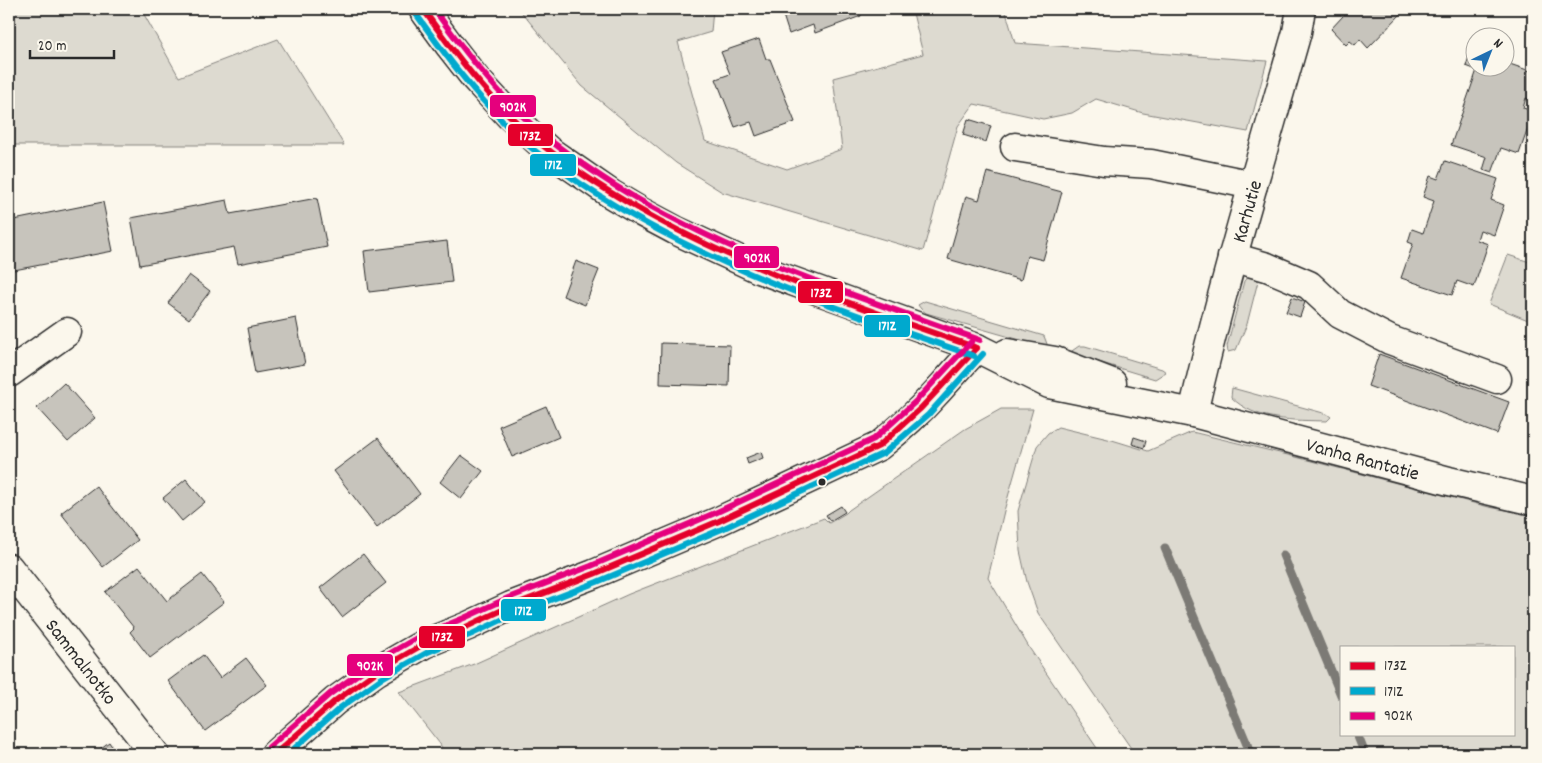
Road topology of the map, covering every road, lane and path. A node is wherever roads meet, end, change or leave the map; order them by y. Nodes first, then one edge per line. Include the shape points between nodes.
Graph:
1 (423, 9) edge
2 (1301, 9) edge
3 (1015, 146) dead end
4 (1253, 185) junction
5 (1232, 258) junction
6 (67, 332) dead end
7 (977, 348) junction
8 (9, 374) edge
9 (1497, 379) dead end
10 (1193, 413) junction
11 (1533, 501) edge
12 (9, 568) edge
13 (155, 754) edge
14 (275, 754) edge

1 - 7 street, Vanha Rantatie via 455,53 510,116 549,151 611,194 675,230 759,270
2 - 4 street, Karhutie via 1298,32
3 - 4 street via 1104,161 1151,164
4 - 5 street, Karhutie
5 - 9 street via 1267,267 1309,285 1340,314 1390,340
5 - 10 street, Karhutie
6 - 8 street
7 - 10 street, Vanha Rantatie via 1055,361
7 - 14 street via 934,395 879,446 720,521 424,644 377,670 336,700
10 - 11 street, Vanha Rantatie
12 - 13 street, Sammalnotko

